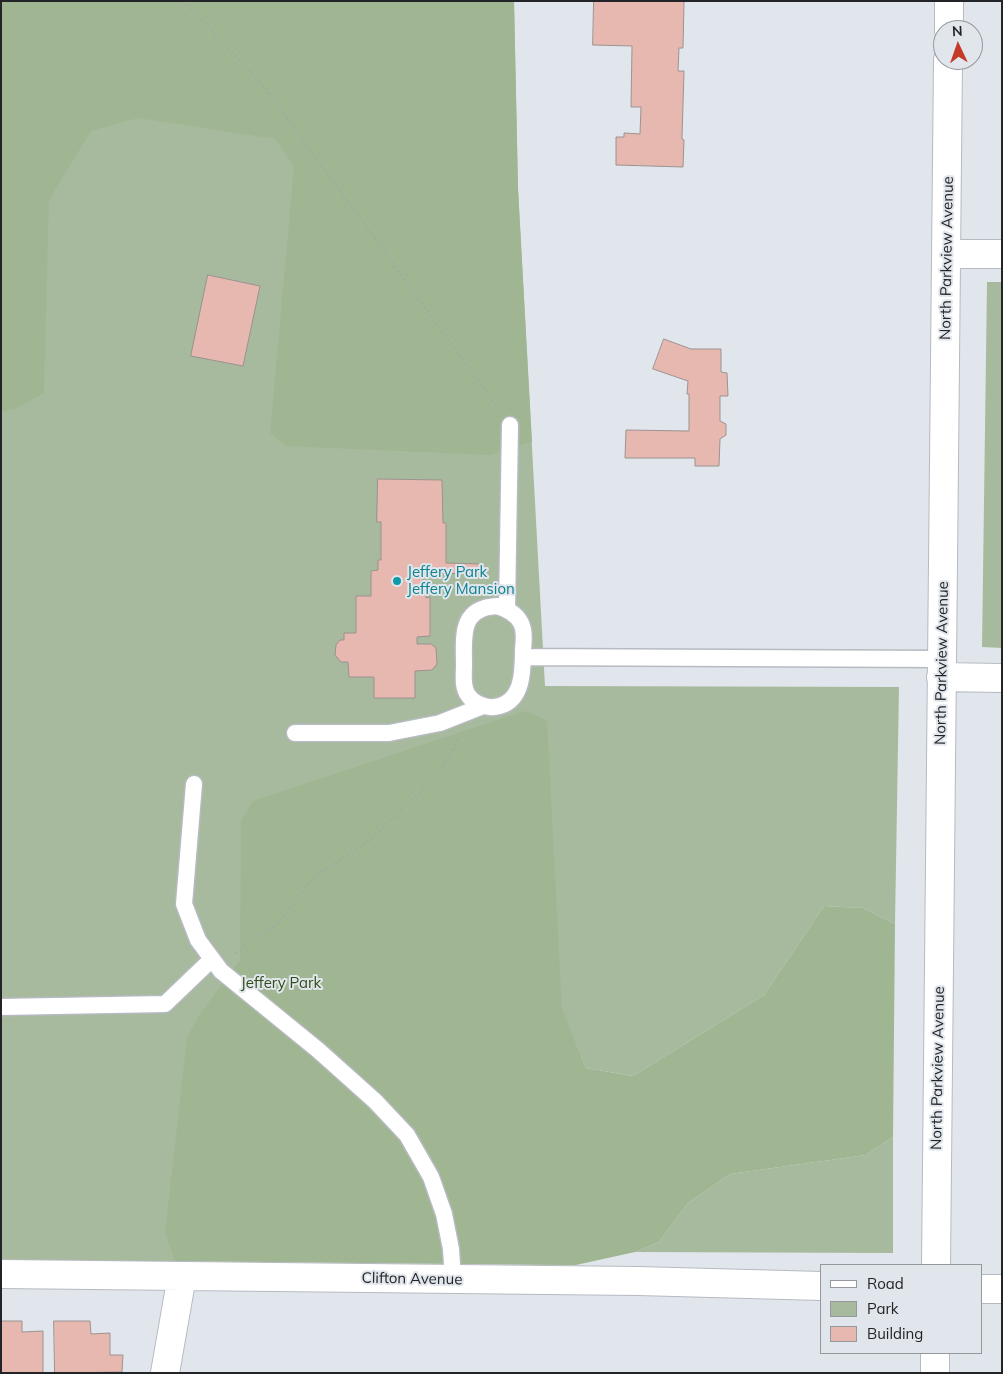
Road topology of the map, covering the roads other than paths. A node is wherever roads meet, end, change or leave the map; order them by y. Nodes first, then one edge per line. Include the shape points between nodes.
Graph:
1 (949, 1) edge
2 (948, 20) edge
3 (948, 70) edge
4 (947, 254) junction
5 (1002, 254) edge
6 (510, 425) road end
7 (507, 609) junction
8 (524, 657) junction
9 (942, 668) junction
10 (1002, 678) edge
11 (476, 709) junction
12 (295, 733) dead end
13 (194, 784) dead end
14 (212, 959) junction
15 (1, 1007) edge
16 (936, 1264) edge
17 (1, 1274) edge
18 (182, 1276) junction
19 (453, 1280) junction
20 (820, 1286) edge
21 (983, 1289) edge
22 (1002, 1289) edge
23 (935, 1354) edge
24 (165, 1373) edge
25 (935, 1373) edge

1 - 2 street
3 - 4 street, North Parkview Avenue
4 - 5 street
4 - 9 street, North Parkview Avenue
6 - 7 lane
7 - 8 lane via 521,623
7 - 11 lane via 497,606 478,610 465,626 464,685
8 - 9 lane
8 - 11 lane via 521,684 511,700 493,708
9 - 10 street
9 - 16 street, North Parkview Avenue
11 - 12 lane via 440,724 389,733
13 - 14 lane via 184,904 198,940
14 - 15 lane via 165,1004
14 - 19 lane via 375,1101 407,1134 431,1177 444,1214 452,1249
17 - 18 street, Clifton Avenue
18 - 19 street, Clifton Avenue
18 - 24 street
19 - 20 street, Clifton Avenue
21 - 22 street
23 - 25 street

